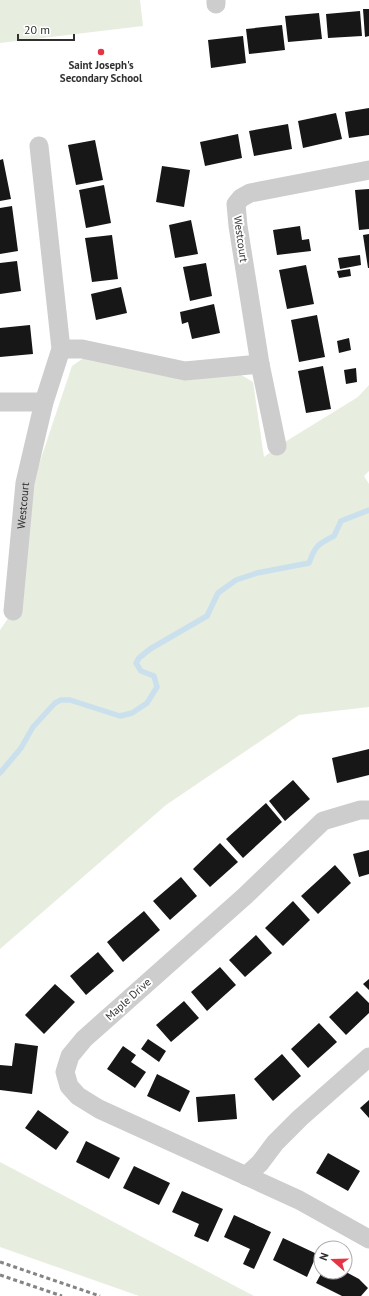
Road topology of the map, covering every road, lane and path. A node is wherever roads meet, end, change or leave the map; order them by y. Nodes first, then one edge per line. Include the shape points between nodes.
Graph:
1 (39, 146) dead end
2 (369, 170) edge
3 (61, 349) junction
4 (260, 364) junction
5 (0, 402) edge
6 (44, 402) junction
7 (277, 446) dead end
8 (13, 611) dead end
9 (369, 810) edge
10 (369, 1057) edge
11 (246, 1176) junction
12 (369, 1239) edge

1 - 3 street, Westcourt
2 - 4 street, Westcourt via 250,193 236,204
3 - 4 street via 82,349 185,371
3 - 6 street, Westcourt
4 - 7 street, Westcourt
5 - 6 street
6 - 8 street, Westcourt via 25,483
9 - 11 street, Maple Drive via 360,810 323,822 245,896 84,1039 70,1056 65,1072 70,1086 78,1096 99,1109
10 - 11 street via 300,1118
11 - 12 street, Maple Drive via 300,1200

